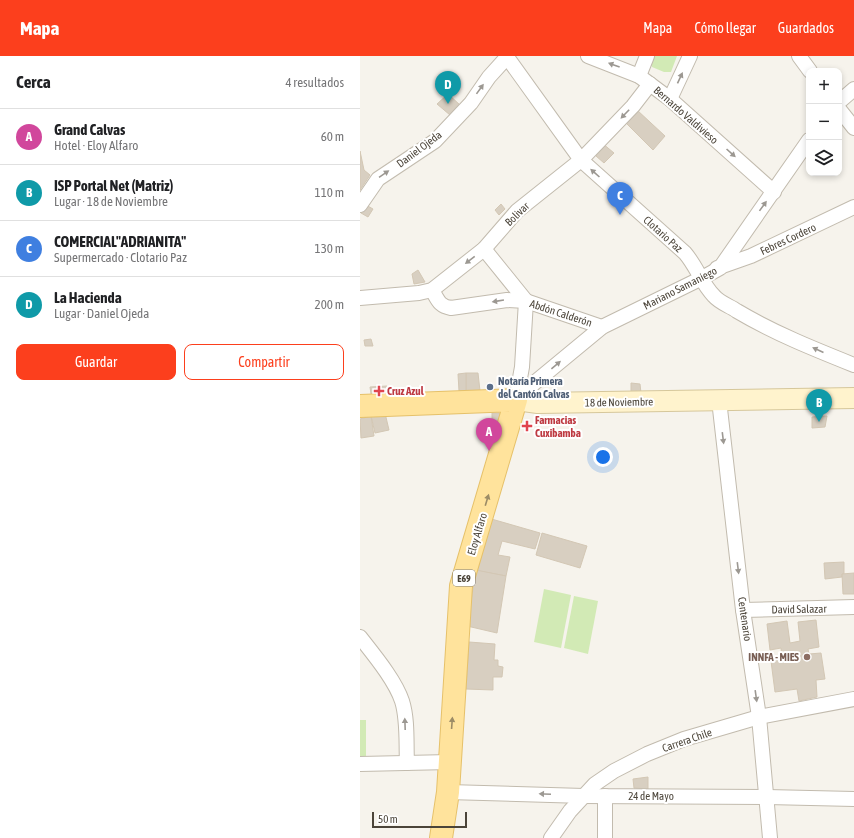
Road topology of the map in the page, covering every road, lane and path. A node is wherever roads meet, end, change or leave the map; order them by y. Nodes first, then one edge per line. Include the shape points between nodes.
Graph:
1 (588, 56) edge
2 (648, 56) edge
3 (690, 56) edge
4 (799, 56) edge
5 (508, 57) edge
6 (808, 68) edge
7 (645, 80) junction
8 (854, 88) edge
9 (670, 99) junction
10 (842, 99) edge
11 (842, 113) edge
12 (854, 128) edge
13 (806, 144) edge
14 (581, 160) junction
15 (774, 192) junction
16 (360, 205) edge
17 (854, 207) edge
18 (740, 238) junction
19 (484, 249) junction
20 (751, 256) junction
21 (693, 262) junction
22 (720, 268) junction
23 (702, 278) junction
24 (432, 290) junction
25 (360, 298) edge
26 (526, 301) junction
27 (602, 327) junction
28 (854, 365) edge
29 (522, 367) junction
30 (540, 378) junction
31 (854, 398) edge
32 (516, 400) junction
33 (719, 400) junction
34 (360, 405) edge
35 (854, 607) edge
36 (743, 610) junction
37 (360, 637) edge
38 (854, 699) edge
39 (759, 717) junction
40 (450, 762) junction
41 (407, 763) junction
42 (360, 764) edge
43 (448, 792) junction
44 (584, 796) junction
45 (605, 796) junction
46 (767, 797) junction
47 (854, 799) edge
48 (441, 838) edge
49 (551, 838) edge
50 (605, 838) edge
51 (770, 838) edge

7 -> 1 street, Bernardo Valdivieso
2 - 7 street, Bolivar
9 -> 3 street
4 - 6 street
5 - 14 street, Clotario Paz
16 -> 5 street, Daniel Ojeda via 378,179 435,141 471,103 489,77
7 - 9 street, Bernardo Valdivieso
7 -> 14 street, Bolivar via 633,106
8 - 10 street
9 -> 15 street, Bernardo Valdivieso
11 - 12 street
13 - 15 street, Mariano Samaniego
14 - 19 street, Bolivar via 517,211
21 -> 14 street, Clotario Paz
18 -> 15 street, Mariano Samaniego
17 - 20 street, Febres Cordero
18 - 20 street via 737,247 739,253
18 - 22 street, Mariano Samaniego
19 -> 24 street, Bolivar
19 - 26 street
20 - 22 street, Febres Cordero
21 - 22 street via 703,268
21 - 23 street, Clotario Paz
22 - 23 street, Mariano Samaniego
23 - 27 street, Mariano Samaniego
28 -> 23 street, Clotario Paz via 775,332 744,315 715,297
24 - 25 street, Bolivar
26 -> 24 street, Abdón Calderón via 507,300 451,308 444,307
26 - 27 street, Abdón Calderón
26 - 29 street, Eloy Alfaro
30 -> 27 street, Mariano Samaniego
29 - 30 street via 531,379
29 - 32 street, Eloy Alfaro
30 - 32 street, Mariano Samaniego
31 - 33 main road, 18 de Noviembre
32 - 33 main road, 18 de Noviembre via 538,403
32 - 34 main road, 18 de Noviembre
40 -> 32 main road, Eloy Alfaro / E69 via 461,586
33 -> 36 street, Centenario
35 - 36 street, David Salazar
36 -> 39 street, Centenario
41 -> 37 street via 402,701 384,669
38 - 39 street, Carrera Chile
39 - 44 street, Carrera Chile via 684,739 647,754 614,771 595,784
39 - 46 street, Centenario
40 - 41 street
40 - 43 main road, Eloy Alfaro / E69
41 - 42 street
44 -> 43 street, 24 de Mayo
43 - 48 main road, Eloy Alfaro / E69
44 - 45 street, 24 de Mayo
44 - 49 street, Carrera Chile
45 - 46 street, 24 de Mayo
45 - 50 street
46 - 47 street, 24 de Mayo
46 - 51 street, Centenario

